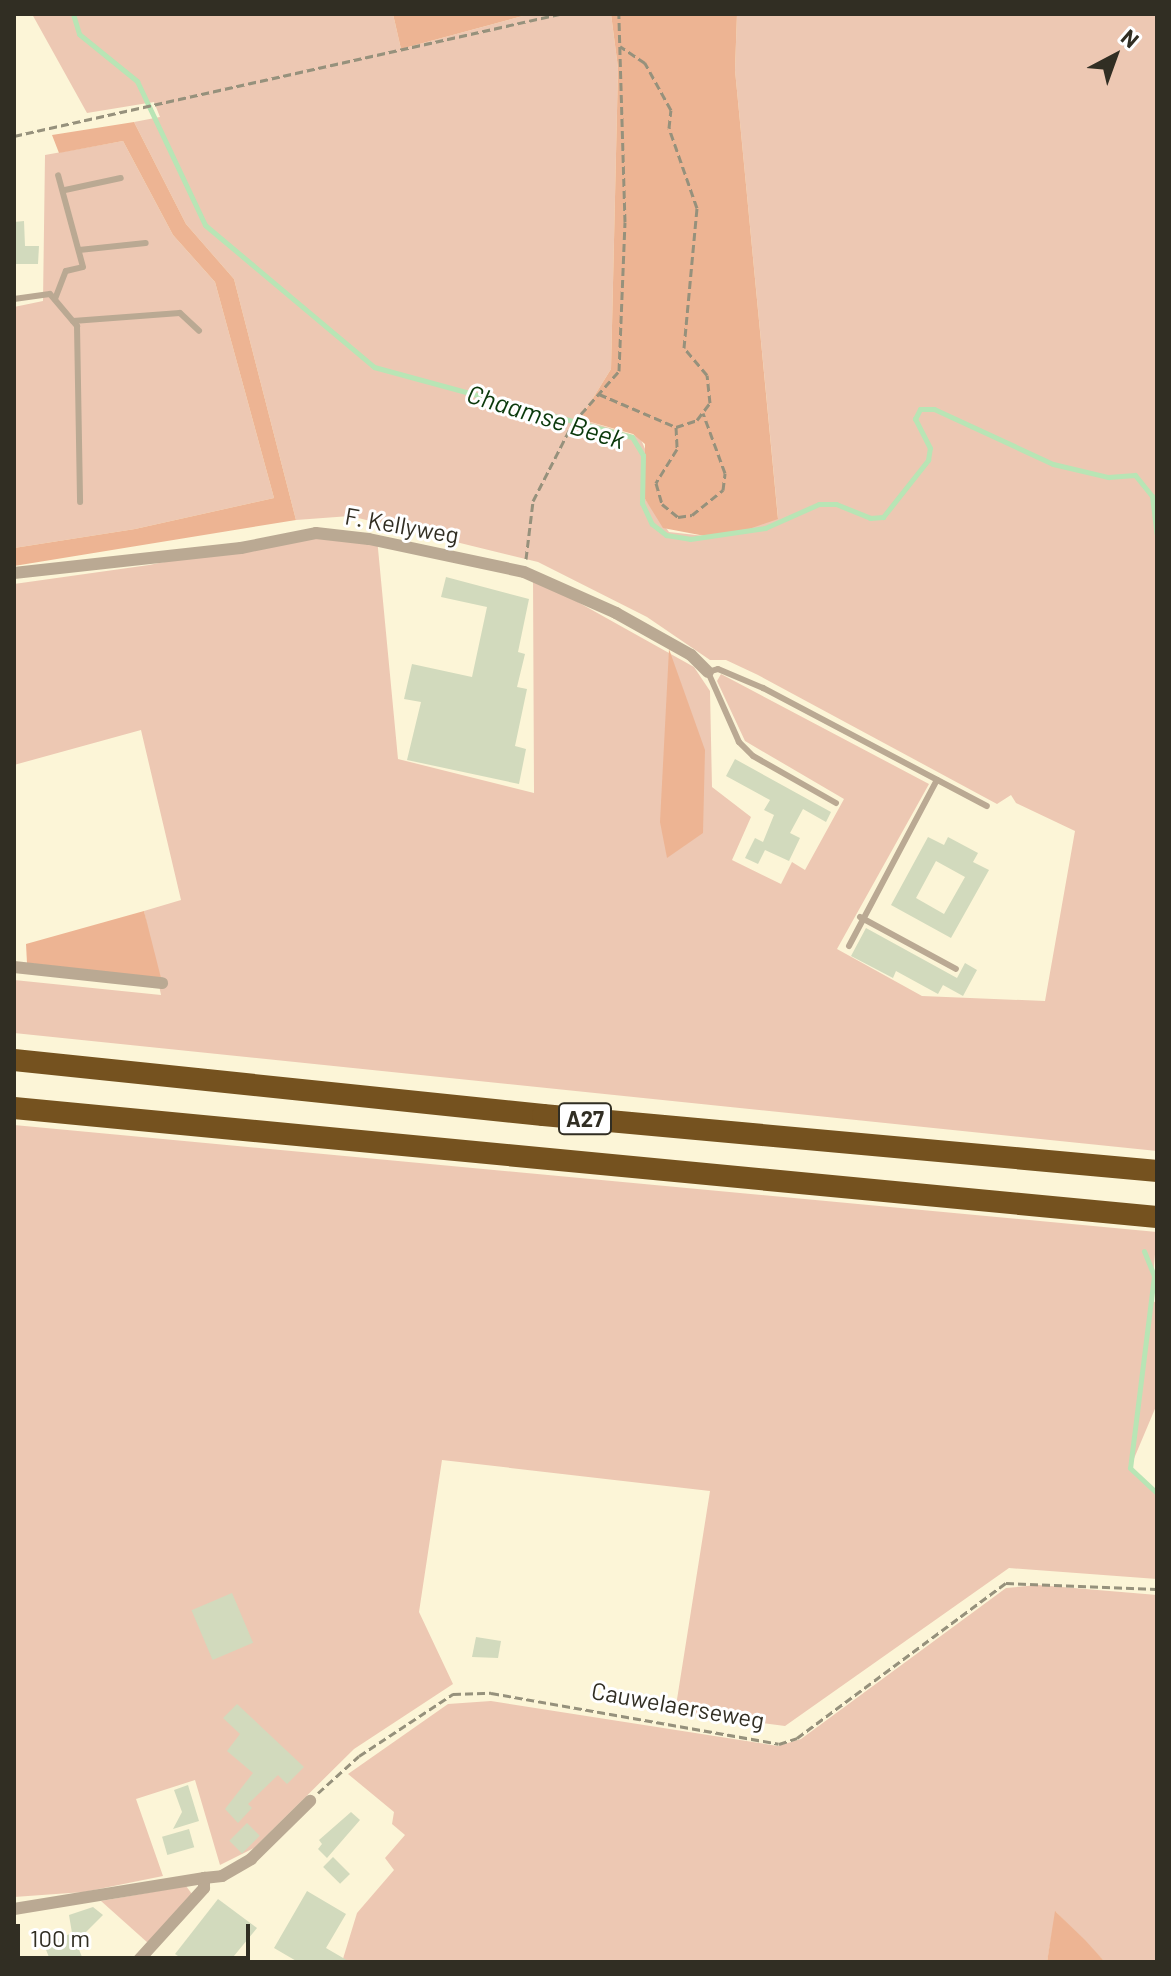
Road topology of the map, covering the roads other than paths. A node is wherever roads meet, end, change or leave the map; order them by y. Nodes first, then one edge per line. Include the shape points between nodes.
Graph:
1 (58, 175) dead end
2 (121, 178) dead end
3 (65, 190) junction
4 (146, 243) dead end
5 (79, 250) junction
6 (14, 299) edge
7 (55, 299) junction
8 (73, 321) junction
9 (199, 331) dead end
10 (80, 502) dead end
11 (14, 573) edge
12 (708, 672) junction
13 (937, 780) junction
14 (836, 803) dead end
15 (987, 806) dead end
16 (860, 917) junction
17 (849, 946) dead end
18 (14, 967) edge
19 (956, 969) dead end
20 (162, 983) dead end
21 (14, 1060) edge
22 (14, 1108) edge
23 (1157, 1171) edge
24 (1157, 1217) edge
25 (310, 1801) road end
26 (204, 1878) junction
27 (14, 1909) edge
28 (137, 1962) edge

1 - 3 lane
2 - 3 lane
3 - 5 lane
4 - 5 lane
5 - 7 lane via 83,267 66,271
6 - 7 lane via 50,294
7 - 8 lane
8 - 9 lane via 180,313
8 - 10 lane
11 - 12 street, F. Kellyweg via 241,548 316,533 369,539 524,572 616,613 691,655
12 - 13 lane via 718,669 763,688
12 - 14 lane via 746,749
13 - 15 lane
13 - 16 lane
16 - 17 lane
16 - 19 lane
18 - 20 street
21 - 23 highway, A27
22 - 24 highway, A27
25 - 26 street via 251,1859 222,1876
26 - 27 street
26 - 28 street via 204,1888

